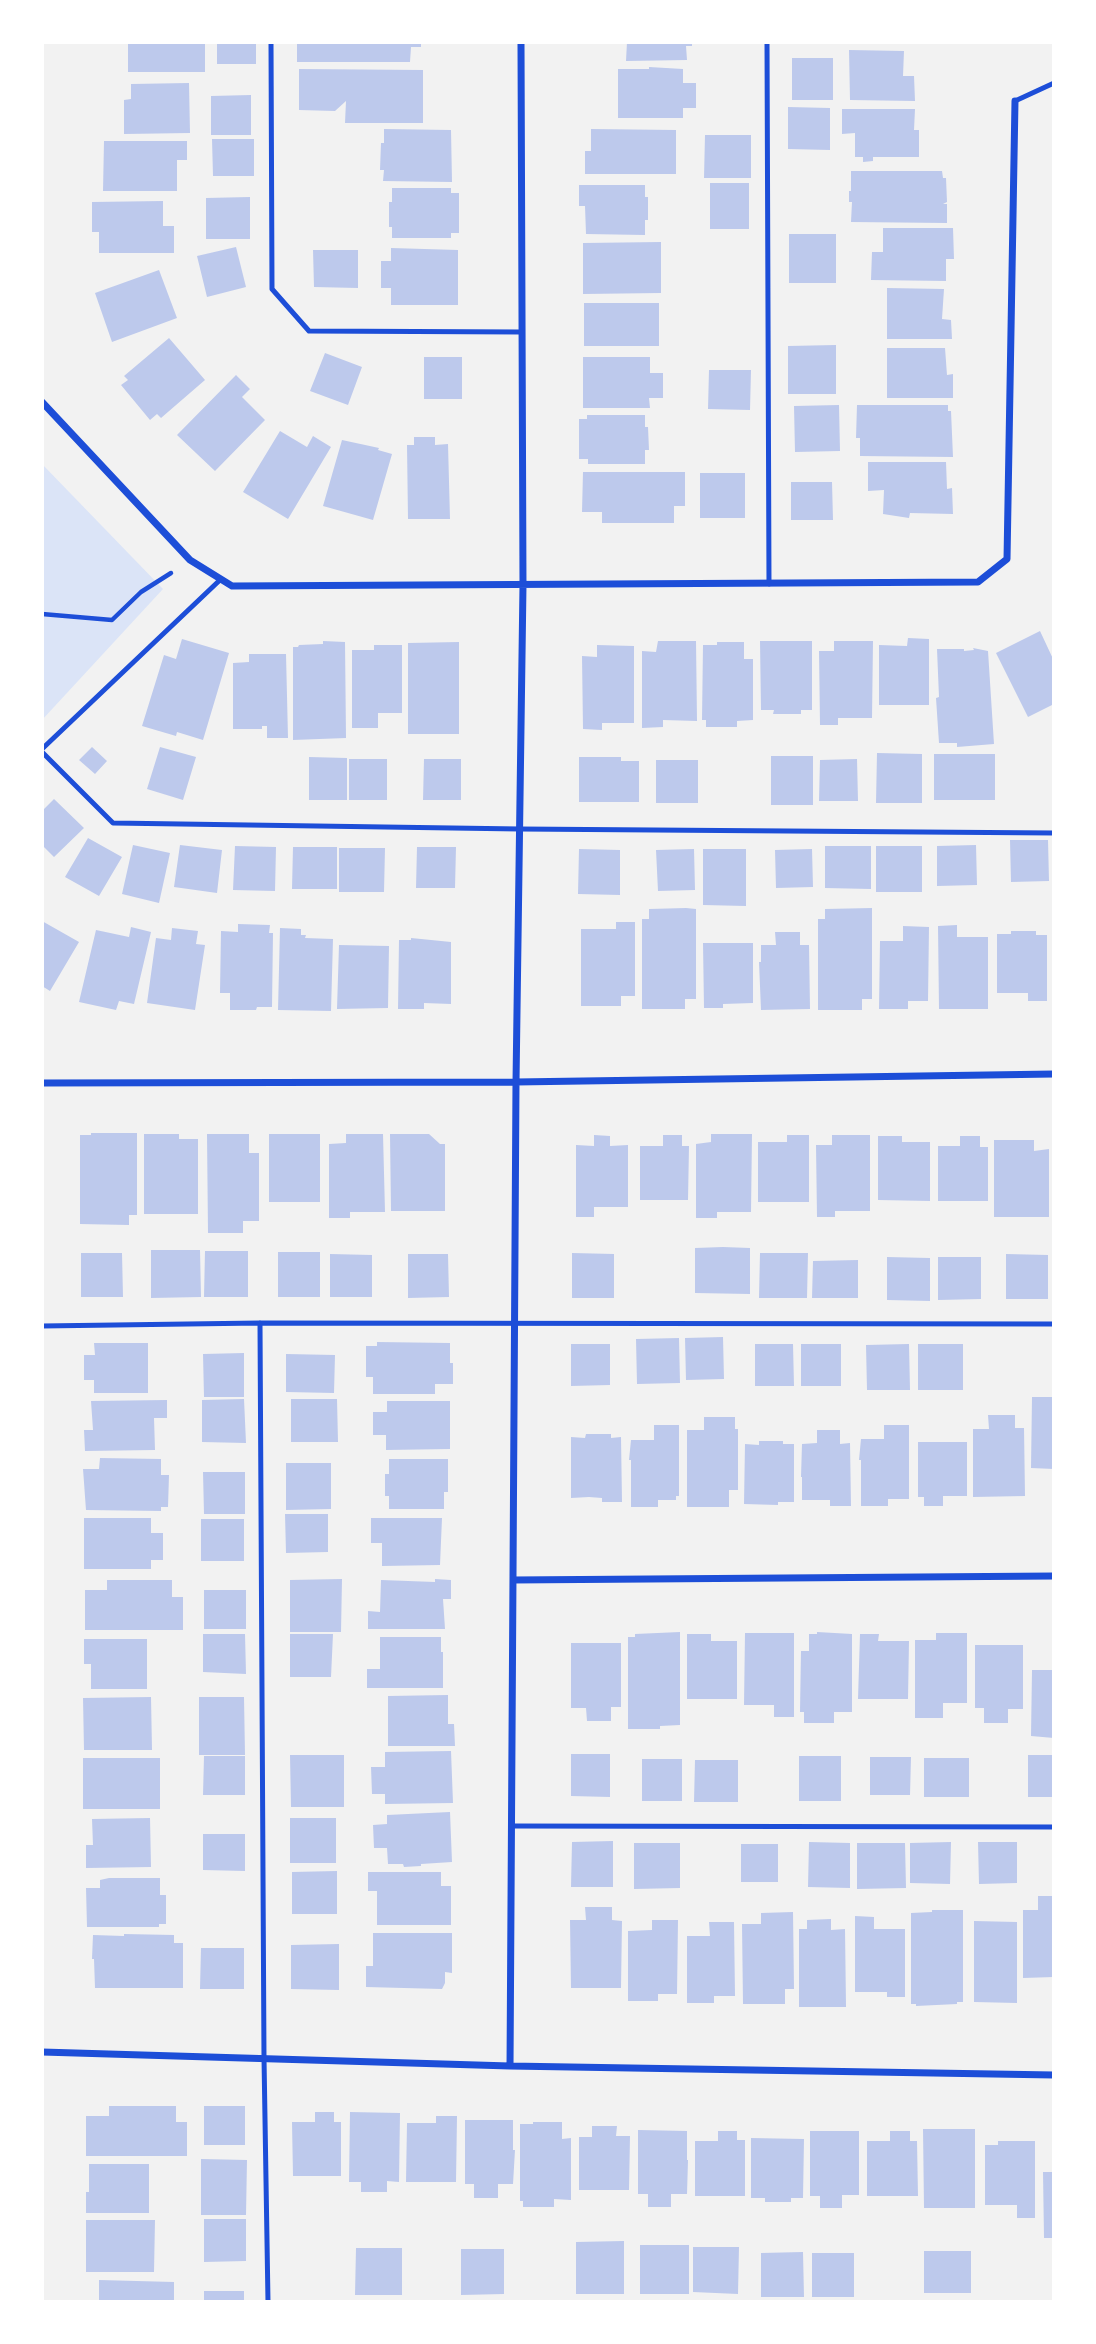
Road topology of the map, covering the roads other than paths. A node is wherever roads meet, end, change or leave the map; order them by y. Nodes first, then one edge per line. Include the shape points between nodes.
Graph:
1 (271, 42) edge
2 (767, 42) edge
3 (521, 44) dead end
4 (1054, 83) edge
5 (1016, 100) joint
6 (521, 332) junction
7 (42, 402) edge
8 (221, 579) junction
9 (769, 584) junction
10 (523, 585) junction
11 (42, 750) edge
12 (520, 830) junction
13 (1054, 832) edge
14 (1054, 1074) edge
15 (516, 1082) junction
16 (42, 1083) edge
17 (260, 1323) junction
18 (514, 1323) junction
19 (1054, 1324) edge
20 (42, 1326) edge
21 (1054, 1576) edge
22 (513, 1580) junction
23 (511, 1826) junction
24 (1054, 1827) edge
25 (42, 2052) edge
26 (264, 2058) junction
27 (510, 2066) junction
28 (1054, 2075) edge
29 (268, 2302) edge

1 - 6 lane via 272,289 309,331
2 - 9 lane
3 - 6 street
4 - 5 lane
5 - 9 street via 1007,559 978,582
6 - 10 street
7 - 8 street via 190,560
8 - 10 street via 232,586
8 - 11 lane
9 - 10 street
10 - 12 street
11 - 12 lane via 113,823
12 - 13 lane
12 - 15 street
14 - 15 street
15 - 16 street
15 - 18 street
17 - 18 lane
17 - 20 lane
17 - 26 lane
18 - 19 lane
18 - 22 street
21 - 22 street
22 - 23 street
23 - 24 lane
23 - 27 street
25 - 26 street
26 - 27 street
26 - 29 lane
27 - 28 street

